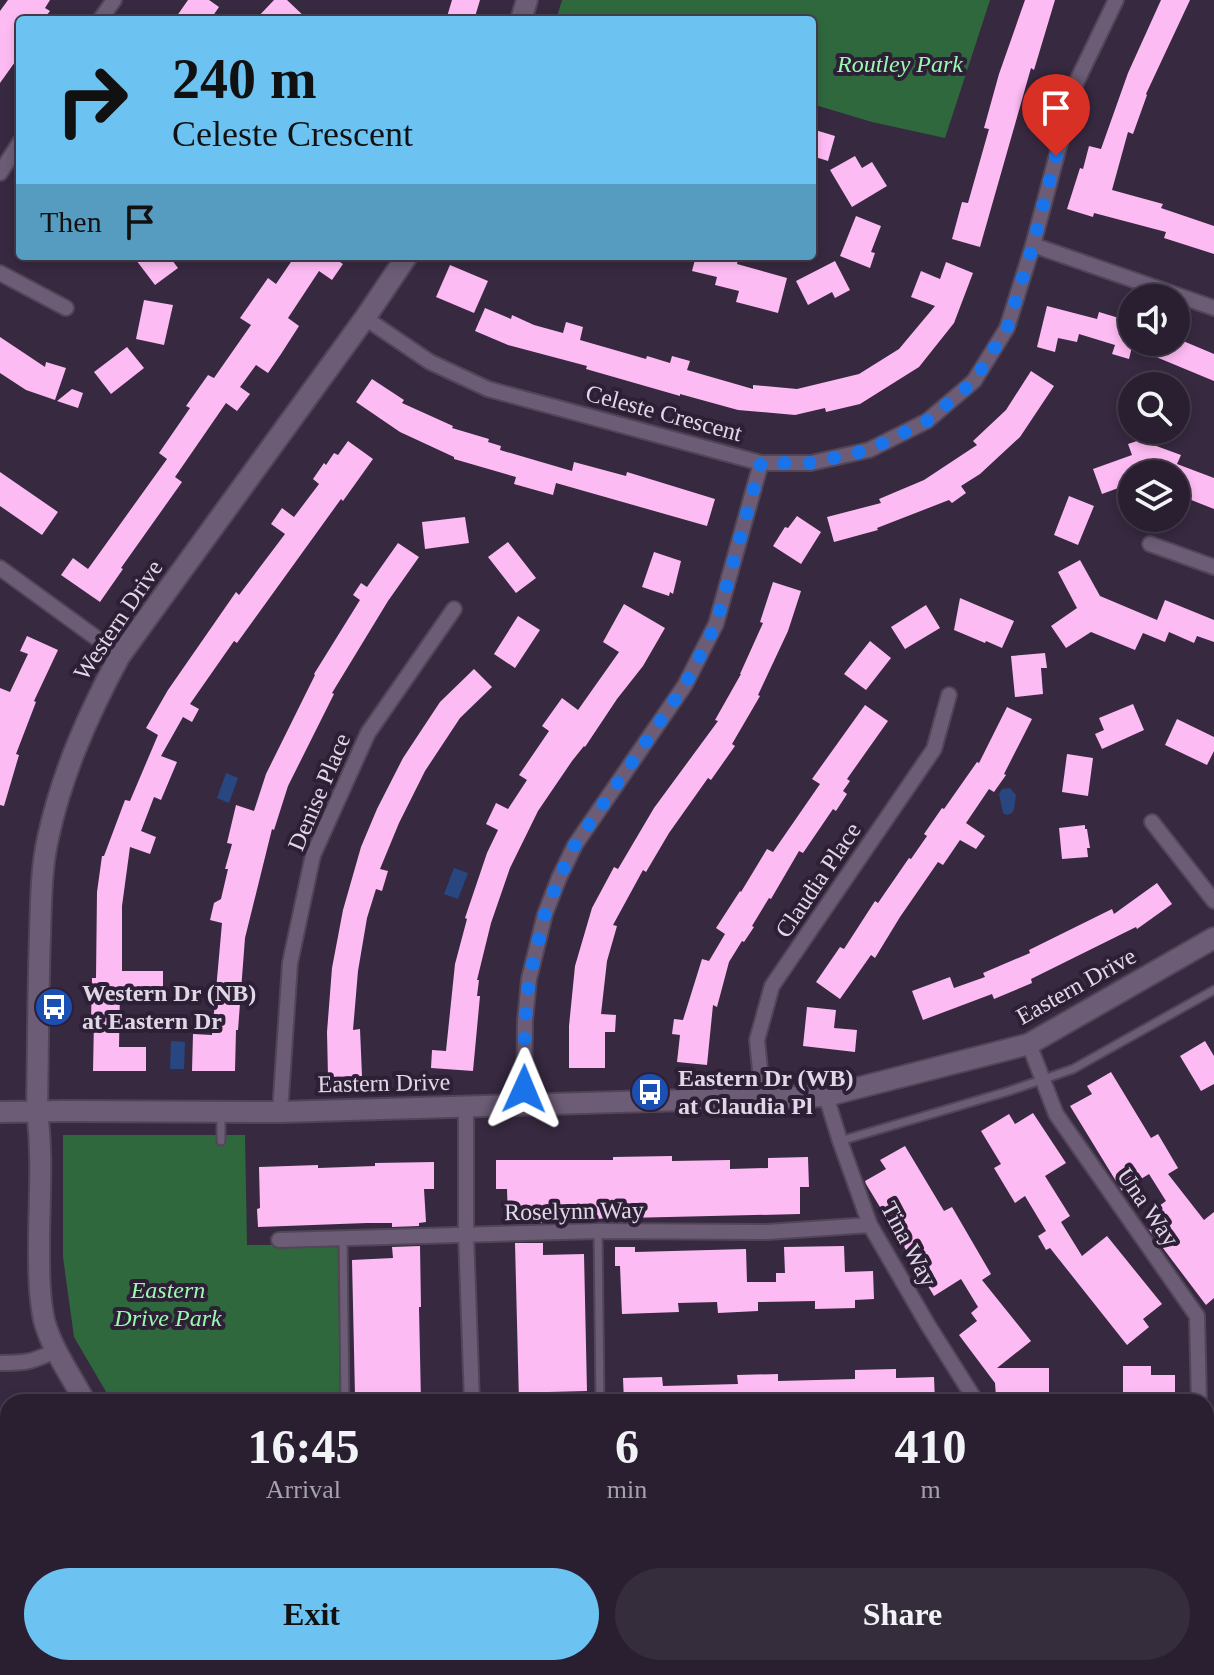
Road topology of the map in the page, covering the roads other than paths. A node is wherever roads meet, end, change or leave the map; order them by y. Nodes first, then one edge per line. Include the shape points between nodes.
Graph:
1 (1116, 0) edge
2 (16, 148) edge
3 (0, 173) edge
4 (1033, 245) junction
5 (404, 260) edge
6 (0, 273) edge
7 (66, 308) dead end
8 (1214, 308) edge
9 (365, 318) junction
10 (761, 463) junction
11 (1150, 544) dead end
12 (1214, 567) edge
13 (0, 568) edge
14 (454, 609) dead end
15 (119, 657) junction
16 (949, 695) dead end
17 (1152, 822) dead end
18 (1214, 901) edge
19 (1214, 938) edge
20 (1214, 990) edge
21 (1029, 1044) junction
22 (1043, 1080) junction
23 (826, 1096) junction
24 (763, 1099) junction
25 (524, 1106) junction
26 (466, 1107) junction
27 (0, 1112) edge
28 (37, 1112) junction
29 (221, 1112) junction
30 (280, 1112) junction
31 (221, 1141) dead end
32 (840, 1141) junction
33 (870, 1225) junction
34 (598, 1231) junction
35 (466, 1234) junction
36 (343, 1239) junction
37 (279, 1240) dead end
38 (55, 1351) junction
39 (0, 1363) edge
40 (80, 1394) edge
41 (345, 1394) edge
42 (472, 1394) edge
43 (600, 1394) edge
44 (971, 1394) edge
45 (1199, 1394) edge

1 - 4 street, Celeste Crescent via 1076,83
2 - 3 street
4 - 8 street
4 - 10 street, Celeste Crescent via 1007,328 974,381 927,421 869,450 811,463
5 - 9 street, Western Drive
6 - 7 street
9 - 10 street, Celeste Crescent via 430,362 488,389
9 - 15 street, Western Drive
10 - 25 street via 716,624 685,685 575,845 545,914 529,979
11 - 12 street
13 - 15 street
14 - 30 street, Denise Place via 368,733 313,855 290,963
15 - 28 street, Western Drive via 77,742 47,841
16 - 24 street, Claudia Place via 934,749 772,986 757,1040
17 - 18 street
19 - 21 street, Eastern Drive
20 - 22 lane via 1073,1069
21 - 22 street, Una Way
21 - 23 street, Eastern Drive
22 - 32 lane
22 - 45 street, Una Way via 1056,1114 1197,1316
23 - 24 street, Eastern Drive
23 - 32 street, Tina Way
24 - 25 street, Eastern Drive
25 - 26 street, Eastern Drive
26 - 30 street, Eastern Drive
26 - 35 street
27 - 28 street, Eastern Drive
28 - 29 street, Eastern Drive
28 - 38 street, Western Drive via 40,1298
29 - 30 street, Eastern Drive
29 - 31 lane
32 - 33 street, Tina Way
33 - 34 street, Roselynn Way via 767,1232
33 - 44 street, Tina Way
34 - 35 street, Roselynn Way
34 - 43 lane
35 - 36 street, Roselynn Way
35 - 42 street
36 - 37 street, Roselynn Way
36 - 41 lane
38 - 39 street via 26,1363
38 - 40 street, Western Drive

